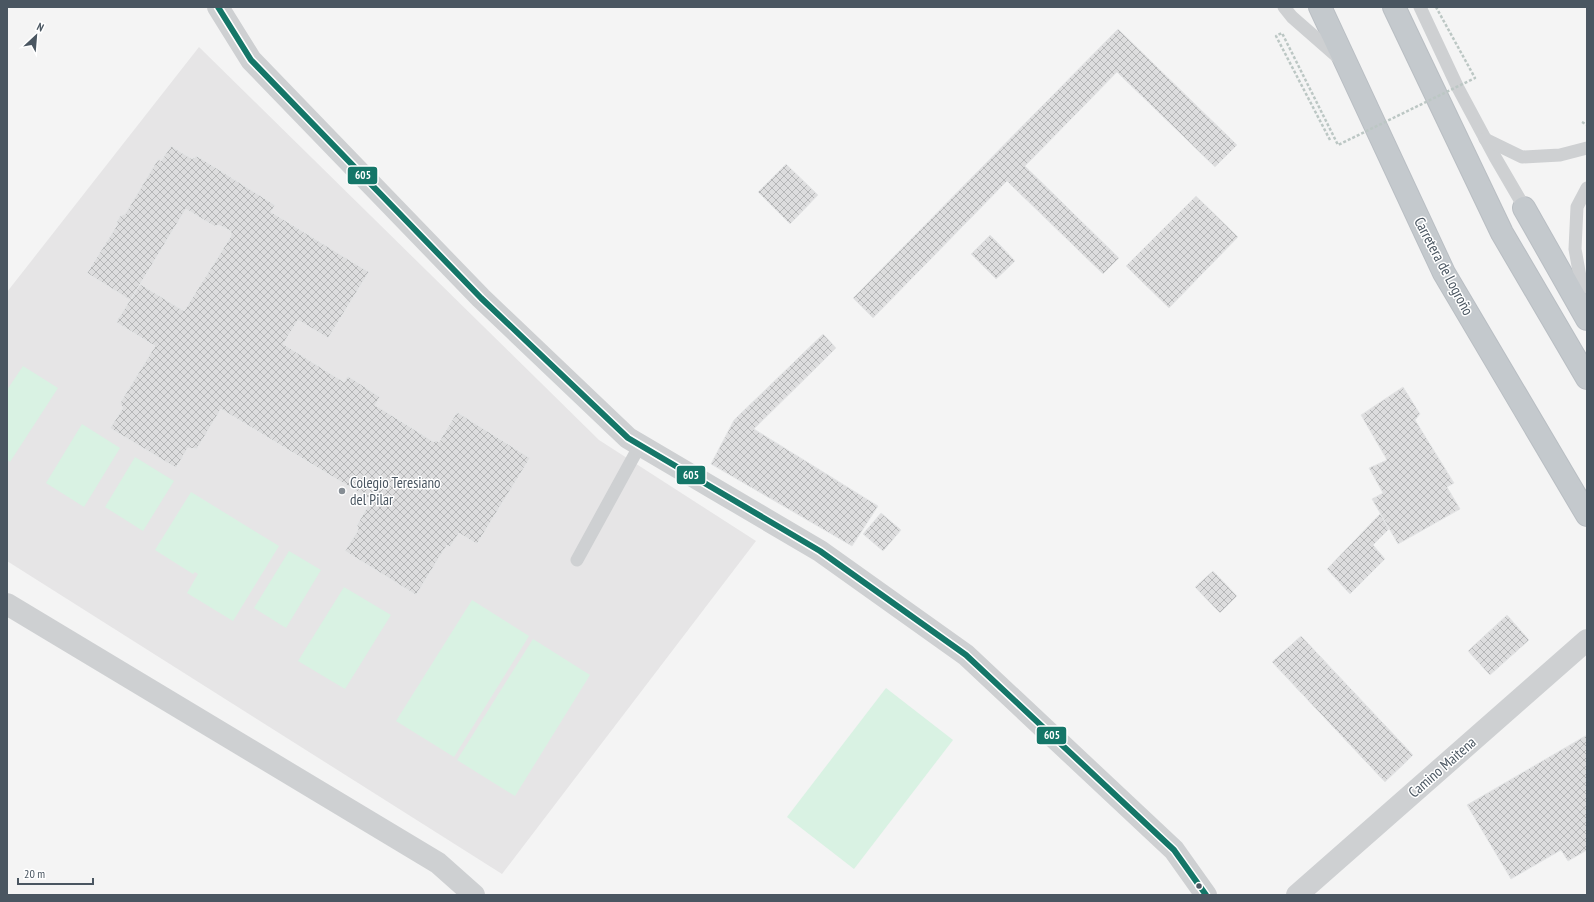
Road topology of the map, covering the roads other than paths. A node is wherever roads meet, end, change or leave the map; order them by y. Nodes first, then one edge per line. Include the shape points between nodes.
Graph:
1 (218, 7) edge
2 (1284, 7) edge
3 (1320, 7) edge
4 (1394, 7) edge
5 (1420, 7) edge
6 (1347, 65) junction
7 (1485, 139) junction
8 (1587, 148) edge
9 (1587, 188) edge
10 (1524, 208) junction
11 (1584, 293) edge
12 (1587, 319) edge
13 (1587, 378) edge
14 (640, 445) junction
15 (1587, 515) edge
16 (577, 560) dead end
17 (7, 604) edge
18 (1587, 640) edge
19 (474, 895) edge
20 (1206, 895) edge
21 (1298, 895) edge

1 - 14 street via 251,60 262,72 481,298 628,438
2 - 6 lane
3 - 6 highway, Carretera de Logroño
4 - 13 highway via 1502,233
5 - 7 lane
6 - 15 highway, Carretera de Logroño via 1444,273
7 - 8 lane via 1522,157 1560,155
7 - 10 lane
9 - 11 lane via 1577,207 1576,249
10 - 11 lane
10 - 12 highway
14 - 16 lane
14 - 20 street via 820,551 966,655 1174,850
17 - 19 street via 438,864
18 - 21 street, Camino Maitena

